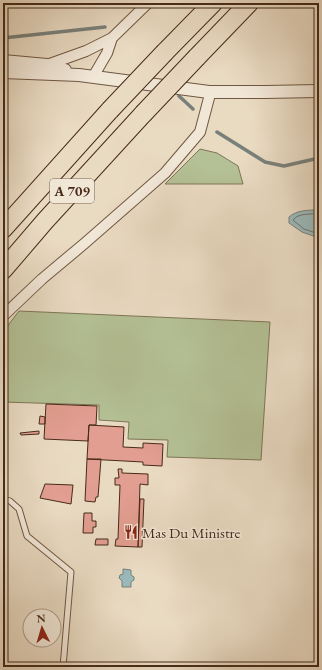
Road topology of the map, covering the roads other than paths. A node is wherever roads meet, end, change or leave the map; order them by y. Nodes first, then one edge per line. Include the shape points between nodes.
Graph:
1 (148, 3) edge
2 (213, 3) edge
3 (249, 3) edge
4 (112, 38) junction
5 (3, 61) edge
6 (47, 65) junction
7 (3, 72) edge
8 (79, 75) junction
9 (93, 77) junction
10 (319, 91) edge
11 (209, 92) junction
12 (3, 229) edge
13 (3, 270) edge
14 (3, 316) edge
15 (3, 499) edge
16 (63, 667) edge

1 - 4 street
2 - 12 highway, A 709, bridge via 110,110
3 - 13 highway, A 709, bridge via 143,114
4 - 6 street via 86,51
4 - 9 street via 107,53
5 - 6 street
6 - 8 street
7 - 8 street
8 - 9 street
9 - 11 street
10 - 11 street
11 - 14 street via 200,132 165,173
15 - 16 lane via 19,508 27,536 71,572

